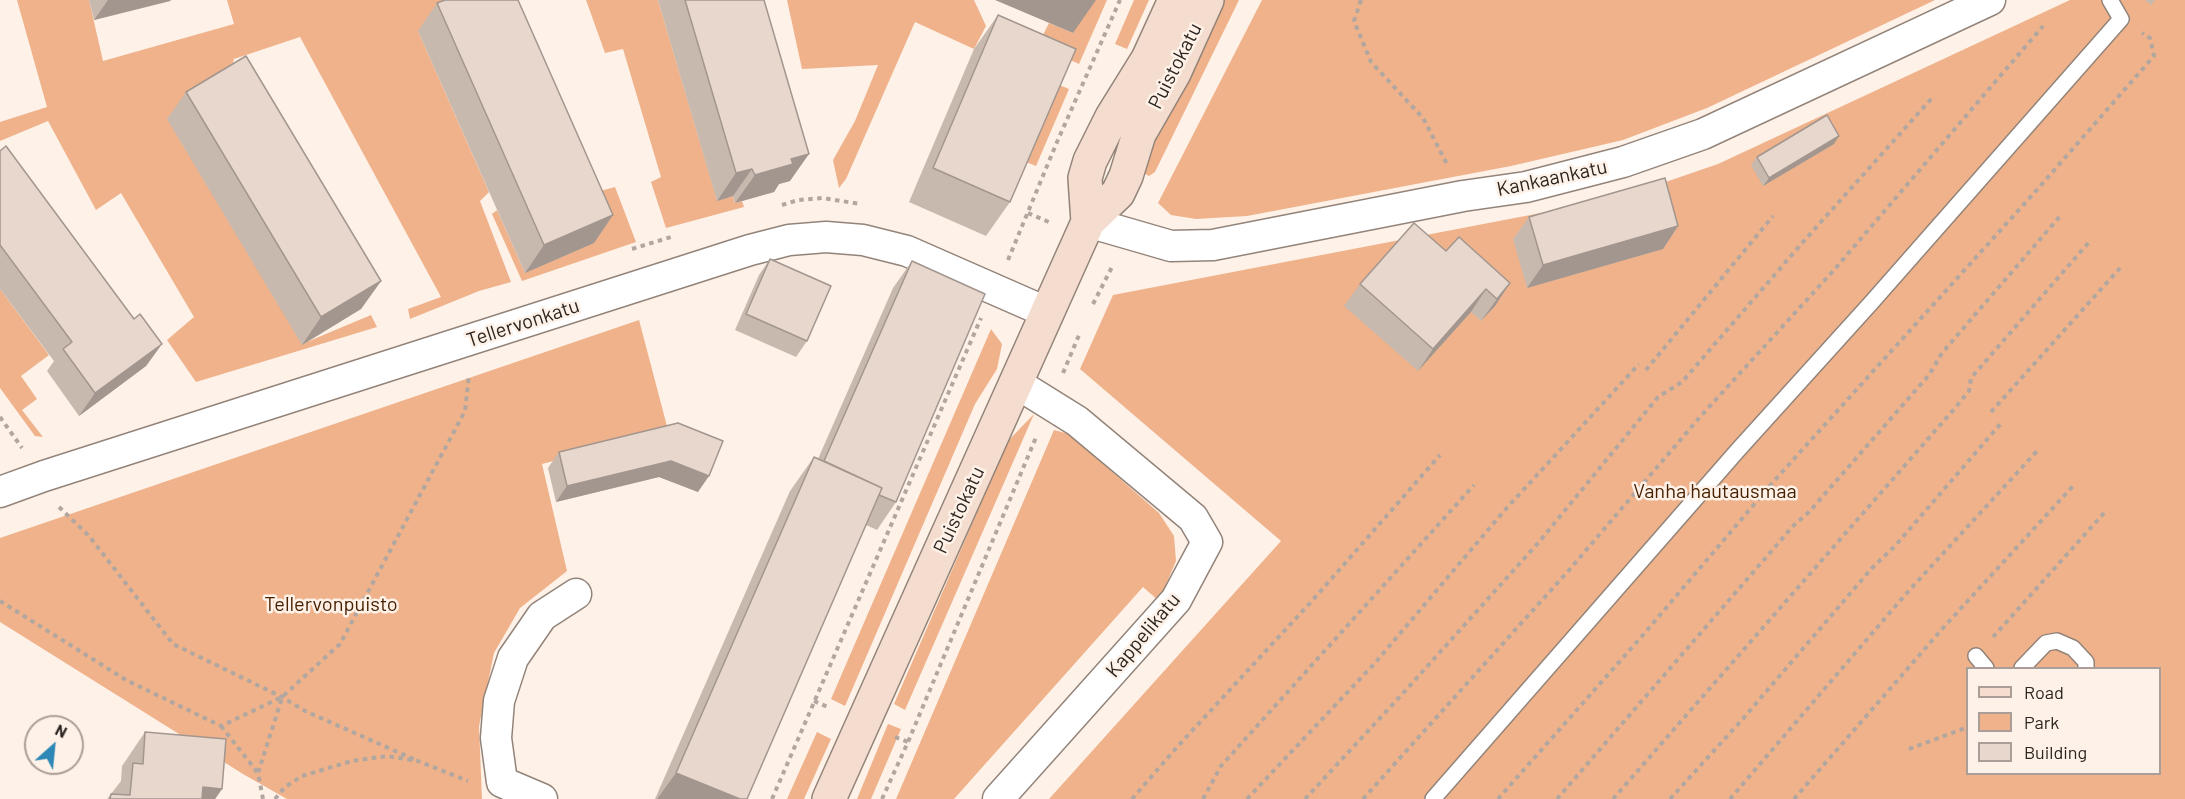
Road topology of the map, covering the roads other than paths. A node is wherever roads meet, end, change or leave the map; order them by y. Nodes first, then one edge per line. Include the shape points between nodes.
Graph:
1 (1175, 0) edge
2 (1207, 0) edge
3 (1990, 0) edge
4 (2110, 0) edge
5 (1143, 95) junction
6 (1088, 222) junction
7 (1046, 312) junction
8 (1016, 383) junction
9 (0, 492) edge
10 (576, 594) dead end
11 (1976, 656) road end
12 (1984, 667) edge
13 (2024, 667) edge
14 (2086, 667) edge
15 (542, 799) edge
16 (829, 799) edge
17 (998, 799) edge
18 (1433, 799) edge

1 - 5 main road, Puistokatu via 1148,58
2 - 5 main road, Puistokatu via 1174,73
3 - 6 street, Kankaankatu via 1703,134 1623,162 1526,187 1213,245 1171,246
4 - 18 lane via 2121,19
5 - 6 main road, Puistokatu via 1090,161 1085,178
6 - 7 main road, Puistokatu
7 - 8 main road, Puistokatu
7 - 9 street, Tellervonkatu via 907,251 863,240 789,240
8 - 16 main road, Puistokatu
8 - 17 street, Kappelikatu via 1077,421 1193,518 1207,542 1176,600
10 - 15 street via 542,616 513,658 499,700 496,738 502,782
11 - 12 lane
13 - 14 lane via 2046,643 2057,641 2073,648

